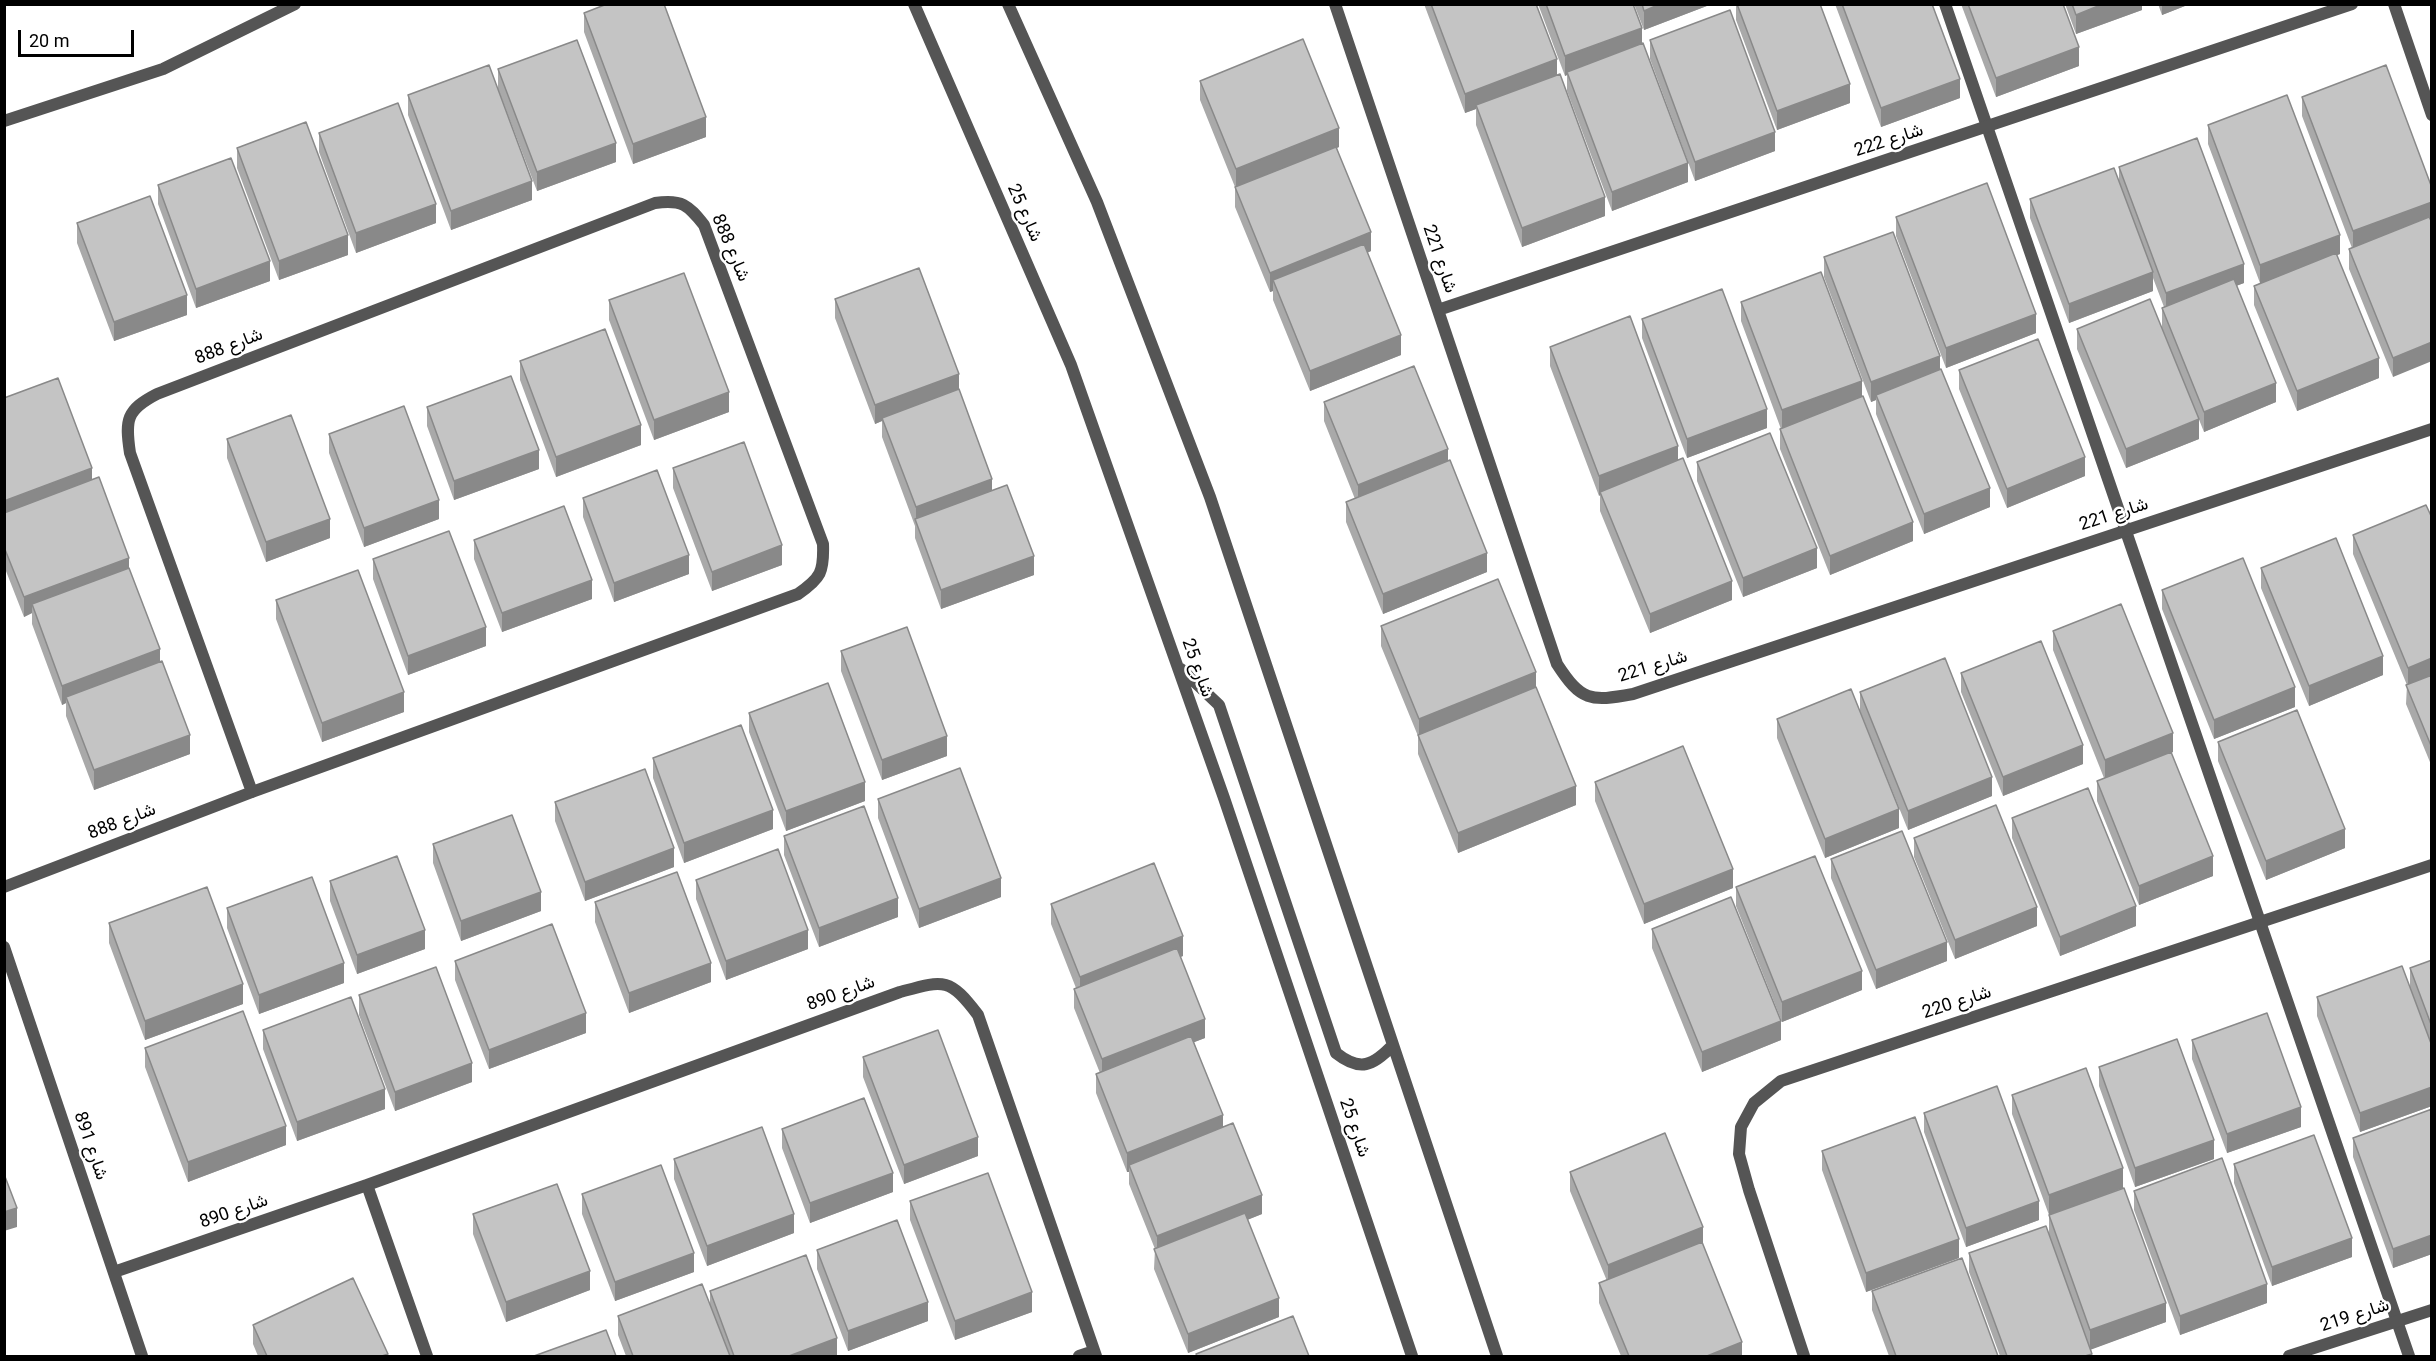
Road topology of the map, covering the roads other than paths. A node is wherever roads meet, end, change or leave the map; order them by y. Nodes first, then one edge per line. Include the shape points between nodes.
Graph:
1 (295, 4) edge
2 (914, 4) edge
3 (1008, 4) edge
4 (1335, 4) edge
5 (1945, 4) edge
6 (2352, 4) edge
7 (2394, 4) edge
8 (2432, 115) edge
9 (4, 121) edge
10 (1987, 127) junction
11 (1438, 310) junction
12 (2432, 429) edge
13 (2126, 531) junction
14 (1177, 667) junction
15 (252, 792) junction
16 (2432, 865) edge
17 (4, 886) edge
18 (2260, 922) junction
19 (4, 947) edge
20 (1393, 1045) junction
21 (367, 1185) junction
22 (114, 1272) junction
23 (2432, 1310) edge
24 (2397, 1321) junction
25 (1095, 1354) edge
26 (142, 1356) edge
27 (427, 1356) edge
28 (1079, 1356) edge
29 (1412, 1356) edge
30 (1497, 1356) edge
31 (1804, 1356) edge
32 (2289, 1356) edge
33 (2409, 1356) edge

1 - 9 street via 163,69
2 - 14 street, شارع 25 via 1071,364
3 - 20 street via 1096,202 1210,497
4 - 11 street, شارع 221
5 - 10 street
6 - 10 street, شارع 222
7 - 8 street
10 - 11 street, شارع 222
10 - 13 street
11 - 13 street, شارع 221 via 1557,664 1570,685 1585,697 1608,699 1633,694
12 - 13 street, شارع 221
13 - 18 street
14 - 20 street via 1219,705 1336,1053 1350,1064 1370,1064
14 - 29 street, شارع 25
15 - 15 street, شارع 888 via 798,594 819,576 824,563 823,544 704,225 684,204 656,203 137,404 127,420 130,453
15 - 17 street, شارع 888
16 - 18 street, شارع 220
18 - 24 street
18 - 31 street, شارع 220 via 1781,1081 1754,1103 1741,1127 1740,1154
19 - 22 street, شارع 891
20 - 30 street
21 - 22 street, شارع 890
21 - 25 street, شارع 890 via 936,982 963,995 978,1015
21 - 27 street
22 - 26 street, شارع 891
23 - 24 street, شارع 219
24 - 32 street, شارع 219
24 - 33 street
25 - 28 street

